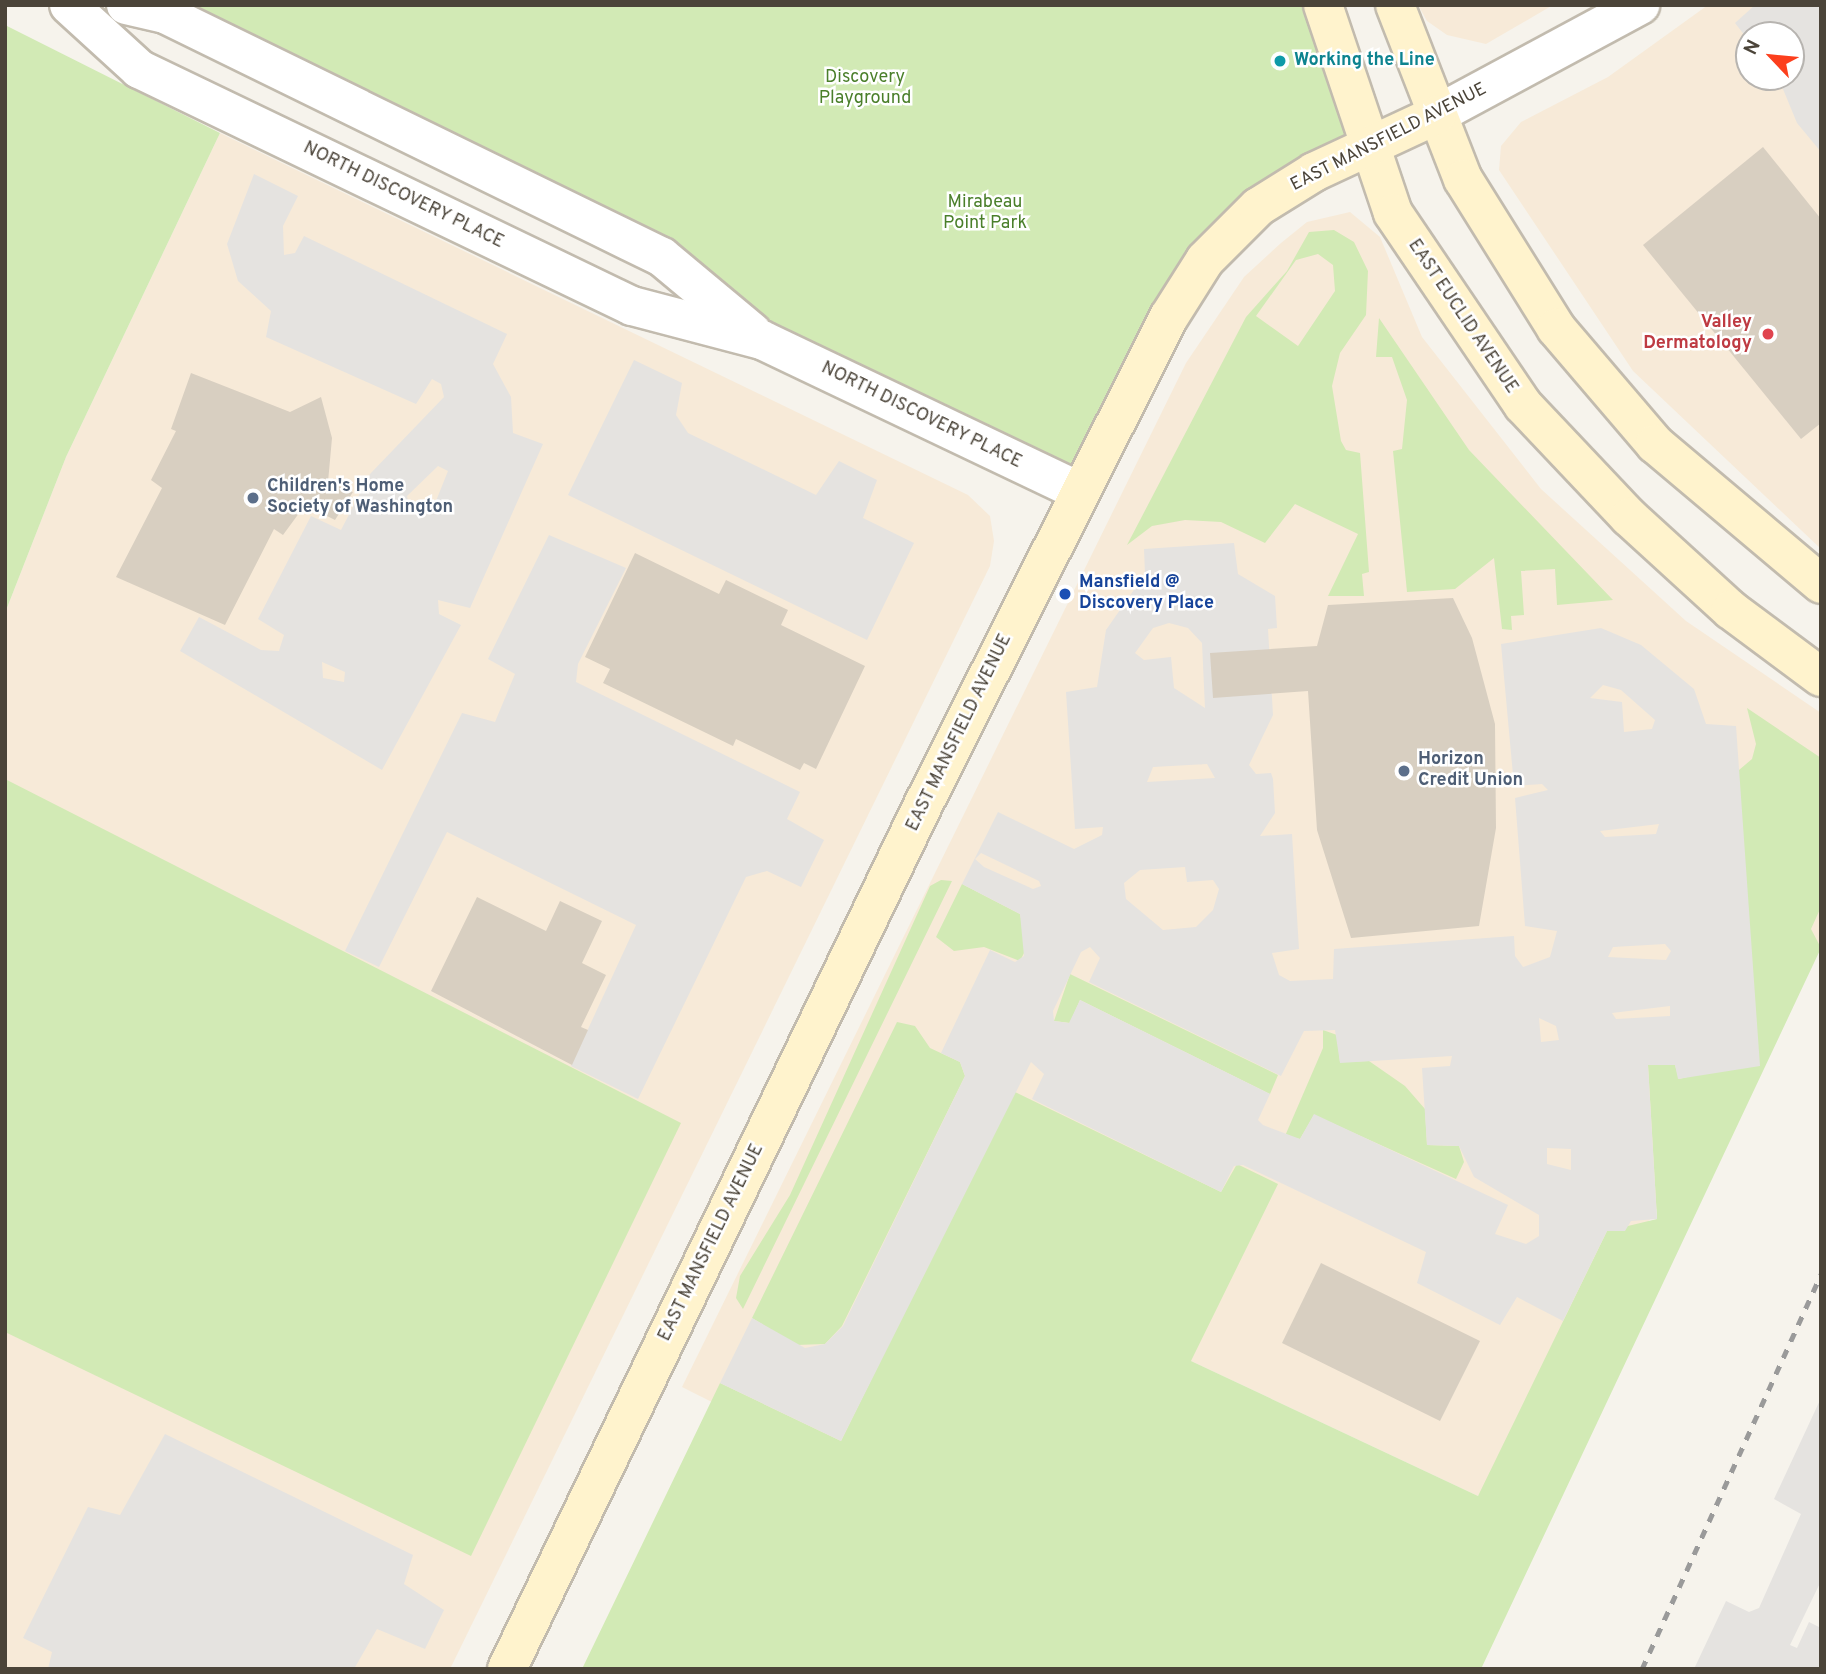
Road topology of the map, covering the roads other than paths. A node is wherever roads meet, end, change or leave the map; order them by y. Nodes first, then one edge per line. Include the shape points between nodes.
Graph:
1 (69, 5) edge
2 (126, 5) edge
3 (1323, 5) edge
4 (1395, 5) edge
5 (1640, 5) edge
6 (1436, 114) junction
7 (1369, 145) junction
8 (762, 340) junction
9 (1080, 492) junction
10 (1821, 584) edge
11 (1821, 677) edge
12 (507, 1669) edge

1 - 8 street, NORTH DISCOVERY PLACE via 139,69 163,81 632,306
2 - 8 street, NORTH DISCOVERY PLACE via 166,14 662,257
3 - 7 street, EAST EUCLID AVENUE
4 - 6 street
5 - 6 street, EAST MANSFIELD AVENUE
6 - 7 street, EAST MANSFIELD AVENUE
6 - 10 street via 1463,179 1504,249 1579,356 1656,444
7 - 9 street, EAST MANSFIELD AVENUE via 1258,207 1205,260
7 - 11 street, EAST EUCLID AVENUE via 1393,214 1522,405 1710,592
8 - 9 street, NORTH DISCOVERY PLACE
9 - 12 street, EAST MANSFIELD AVENUE

